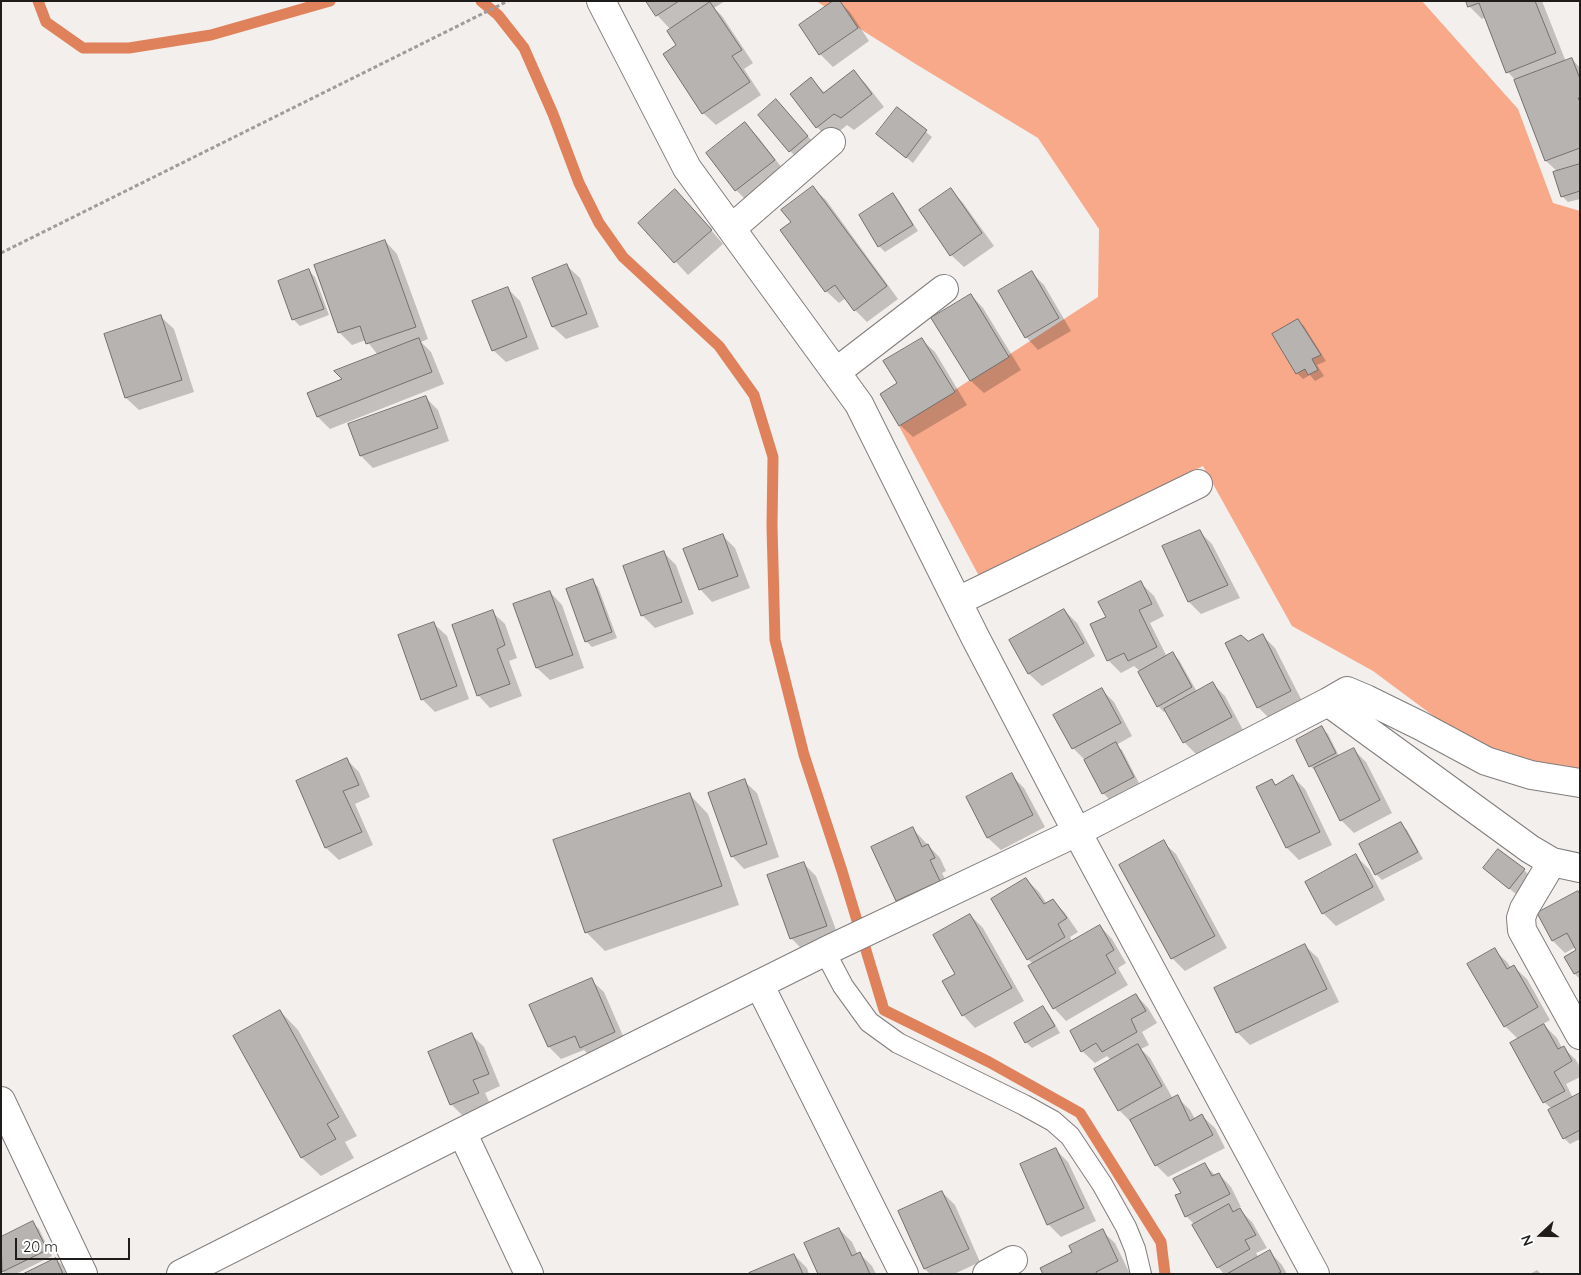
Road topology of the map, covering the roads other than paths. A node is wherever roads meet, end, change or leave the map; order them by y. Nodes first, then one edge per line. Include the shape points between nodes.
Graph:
1 (601, 1) edge
2 (831, 142) dead end
3 (732, 228) junction
4 (944, 289) dead end
5 (836, 372) junction
6 (1198, 484) dead end
7 (958, 601) junction
8 (1328, 702) junction
9 (1580, 783) edge
10 (1077, 832) junction
11 (1552, 862) junction
12 (1580, 868) edge
13 (832, 949) junction
14 (759, 984) junction
15 (1580, 1035) edge
16 (1, 1101) edge
17 (462, 1132) junction
18 (1013, 1260) dead end
19 (83, 1274) edge
20 (180, 1274) edge
21 (528, 1274) edge
22 (904, 1274) edge
23 (987, 1274) edge
24 (1141, 1274) edge
25 (1315, 1274) edge

1 - 3 street via 688,168
2 - 3 street
3 - 5 street
4 - 5 street
5 - 7 street via 859,404
6 - 7 street
7 - 10 street
8 - 9 street via 1347,691 1486,762 1531,775
8 - 10 street
8 - 11 street
10 - 13 street
10 - 25 street
11 - 12 street
11 - 15 street via 1524,909 1522,930
13 - 14 street
13 - 24 lane via 843,986 868,1022 898,1043 1053,1121 1070,1136 1126,1227
14 - 17 street
14 - 22 street
16 - 19 street
17 - 20 street
17 - 21 street
18 - 23 street

